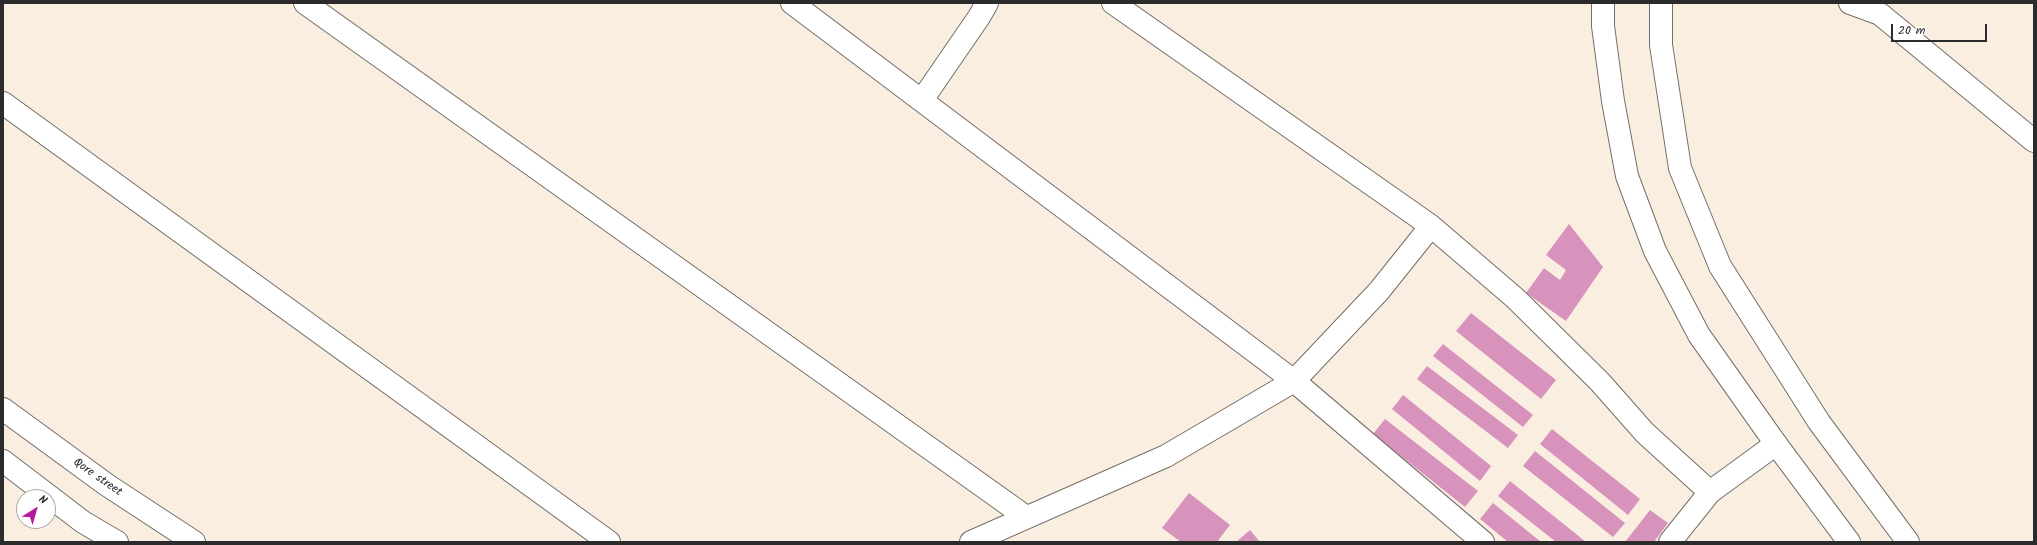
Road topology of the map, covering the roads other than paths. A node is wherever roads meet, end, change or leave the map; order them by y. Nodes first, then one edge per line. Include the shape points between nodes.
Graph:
1 (305, 3) edge
2 (792, 3) edge
3 (987, 3) edge
4 (1113, 3) edge
5 (1603, 3) edge
6 (1661, 3) edge
7 (1850, 3) edge
8 (922, 100) junction
9 (3, 103) edge
10 (2034, 141) edge
11 (1430, 226) junction
12 (1294, 381) junction
13 (3, 409) edge
14 (1776, 444) junction
15 (3, 461) edge
16 (1710, 492) junction
17 (1026, 517) junction
18 (117, 542) edge
19 (194, 542) edge
20 (608, 542) edge
21 (971, 542) edge
22 (1483, 542) edge
23 (1670, 542) edge
24 (1849, 542) edge
25 (1908, 542) edge

1 - 17 street
2 - 8 street
3 - 8 street
4 - 11 street
5 - 14 street via 1603,26 1611,86 1627,176 1655,251 1699,335
6 - 25 street via 1661,45 1680,168 1720,266 1820,422
7 - 10 street via 1880,14
8 - 12 street
9 - 20 street
11 - 12 street via 1379,291
11 - 16 street via 1514,298 1600,382 1644,433
12 - 17 street via 1166,456
12 - 22 street
13 - 19 street, Qore street via 107,485
14 - 16 street
14 - 24 street
15 - 18 street via 83,522
16 - 23 street
17 - 21 street

